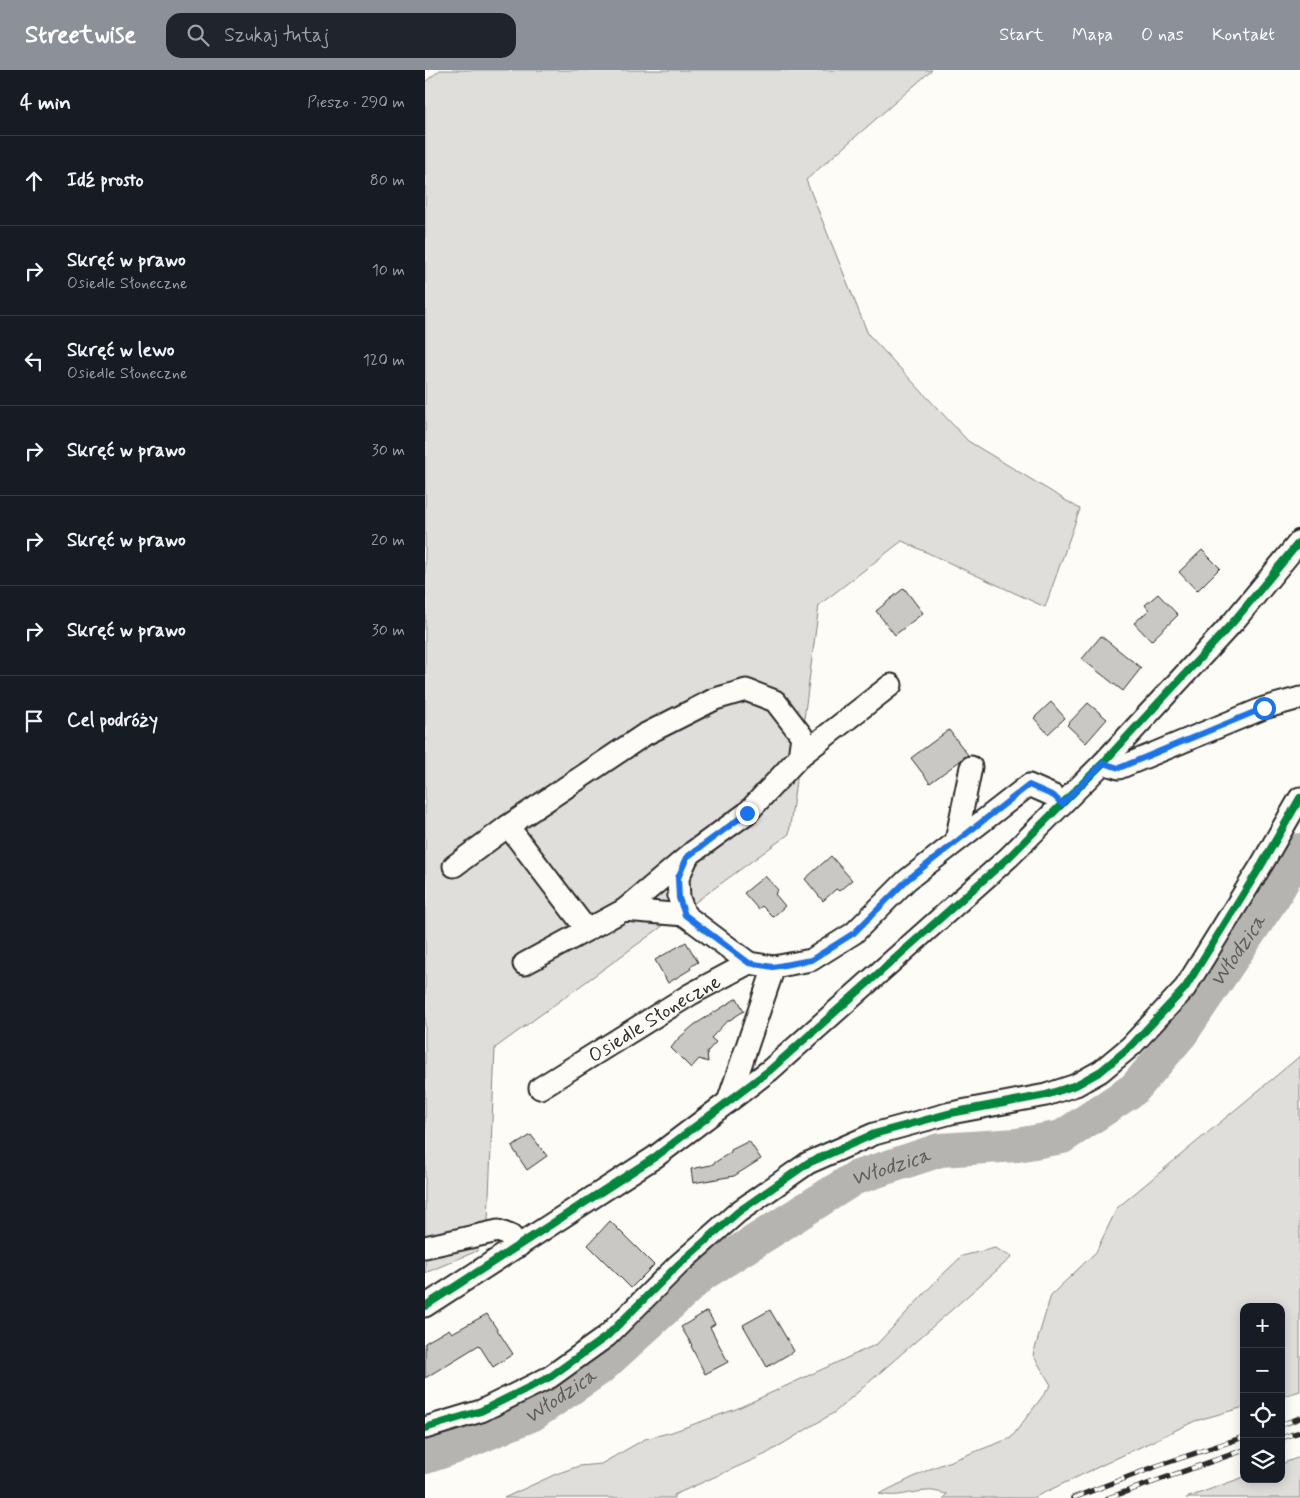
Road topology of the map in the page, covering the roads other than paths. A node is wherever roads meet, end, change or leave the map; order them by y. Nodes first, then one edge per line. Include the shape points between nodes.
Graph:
1 (1300, 541) edge
2 (891, 685) dead end
3 (1300, 698) edge
4 (799, 757) junction
5 (1103, 763) junction
6 (971, 767) dead end
7 (1300, 798) edge
8 (1062, 804) junction
9 (508, 826) junction
10 (956, 841) junction
11 (687, 857) junction
12 (454, 866) dead end
13 (624, 910) junction
14 (685, 915) junction
15 (587, 930) junction
16 (749, 963) junction
17 (524, 964) dead end
18 (773, 967) junction
19 (540, 1088) dead end
20 (728, 1102) junction
21 (519, 1246) junction
22 (425, 1247) edge
23 (425, 1306) edge
24 (425, 1428) edge

1 - 5 street via 1234,621
2 - 4 street
3 - 5 street via 1264,708 1119,768
4 - 9 street via 802,736 775,701 746,690 715,699 644,735
4 - 11 street via 747,813
5 - 8 street
6 - 10 street
7 - 24 street via 1185,988 1131,1046 1101,1071 1076,1085 1045,1095 951,1113 874,1134 808,1163 738,1212 678,1265 607,1336 550,1377 481,1411
8 - 10 street via 1054,796 1029,785
8 - 20 street via 1009,856 770,1070
9 - 12 street
9 - 15 street
10 - 18 street via 907,880 854,933 811,960
11 - 13 street
11 - 14 street via 678,878 679,898
13 - 14 street
13 - 15 street
14 - 16 street
15 - 17 street
16 - 18 street
16 - 19 street, Osiedle Słoneczne via 691,994
18 - 20 street
20 - 21 street via 655,1157
21 - 22 street via 511,1236 498,1231
21 - 23 street

